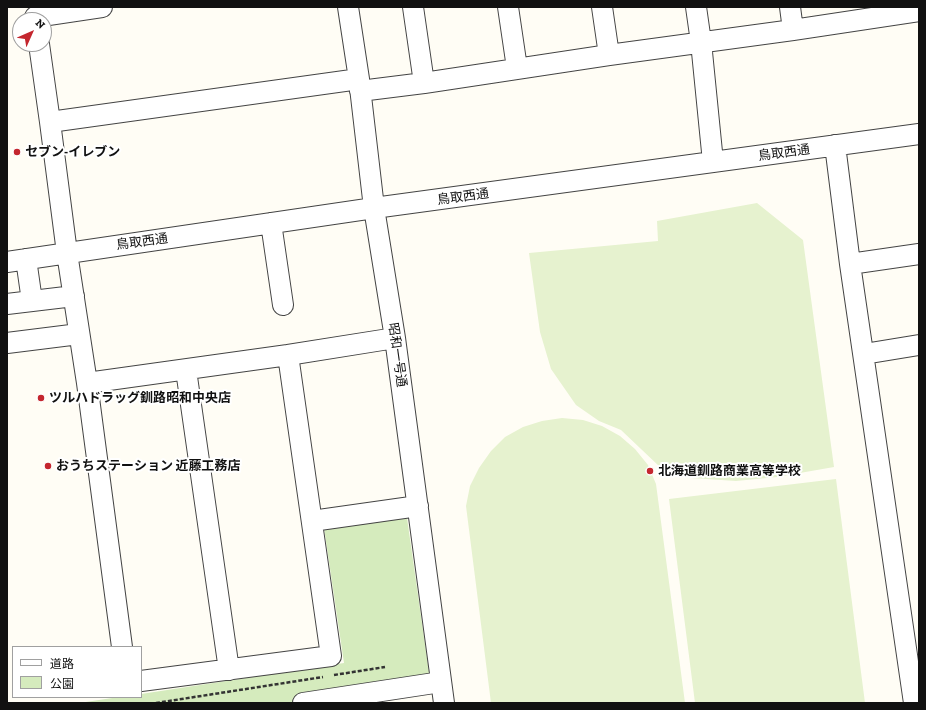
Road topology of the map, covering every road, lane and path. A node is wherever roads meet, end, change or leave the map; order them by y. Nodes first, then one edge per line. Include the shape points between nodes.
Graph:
1 (102, 7) edge
2 (348, 7) edge
3 (413, 7) edge
4 (508, 7) edge
5 (602, 7) edge
6 (696, 7) edge
7 (790, 7) edge
8 (885, 11) edge
9 (919, 11) edge
10 (52, 13) edge
11 (794, 30) junction
12 (701, 42) junction
13 (40, 52) edge
14 (609, 55) junction
15 (517, 68) junction
16 (424, 83) junction
17 (359, 85) junction
18 (50, 122) junction
19 (919, 134) edge
20 (836, 146) junction
21 (713, 162) junction
22 (374, 208) junction
23 (271, 223) junction
24 (67, 253) junction
25 (919, 254) edge
26 (26, 259) junction
27 (7, 262) edge
28 (850, 264) junction
29 (74, 296) junction
30 (32, 301) junction
31 (7, 304) edge
32 (282, 305) dead end
33 (79, 334) junction
34 (394, 338) junction
35 (7, 343) edge
36 (919, 345) edge
37 (864, 354) junction
38 (288, 355) junction
39 (186, 370) junction
40 (87, 383) junction
41 (418, 506) junction
42 (312, 521) junction
43 (122, 646) edge
44 (386, 667) dead end
45 (229, 670) junction
46 (332, 675) dead end
47 (324, 676) dead end
48 (142, 681) edge
49 (442, 682) junction
50 (156, 703) edge
51 (304, 703) edge
52 (444, 703) edge
53 (914, 703) edge

1 - 10 street
2 - 17 street, 昭和一号通
3 - 16 street
4 - 15 street
5 - 14 street
6 - 12 street
7 - 11 street
8 - 9 street
8 - 11 street
11 - 12 street
12 - 14 street
12 - 21 street
13 - 18 street
14 - 15 street
15 - 16 street
16 - 17 street
17 - 18 street
17 - 22 street, 昭和一号通
18 - 24 street
19 - 20 street, 鳥取西通
20 - 21 street, 鳥取西通
20 - 28 street
21 - 22 street, 鳥取西通
22 - 23 street, 鳥取西通
22 - 34 street, 昭和一号通
23 - 24 street, 鳥取西通
23 - 32 street
24 - 26 street, 鳥取西通
24 - 29 street
25 - 28 street
26 - 27 street, 鳥取西通
26 - 30 street
28 - 37 street
29 - 30 street
29 - 33 street
30 - 31 street
33 - 35 street
33 - 40 street
34 - 38 street
34 - 41 street, 昭和一号通
36 - 37 street
37 - 53 street
38 - 39 street
38 - 42 street
39 - 40 street
39 - 45 street
40 - 43 street
41 - 42 street
41 - 49 street, 昭和一号通
42 - 45 street via 331,656
44 - 46 path
45 - 48 street
47 - 50 path
49 - 51 street
49 - 52 street, 昭和一号通

